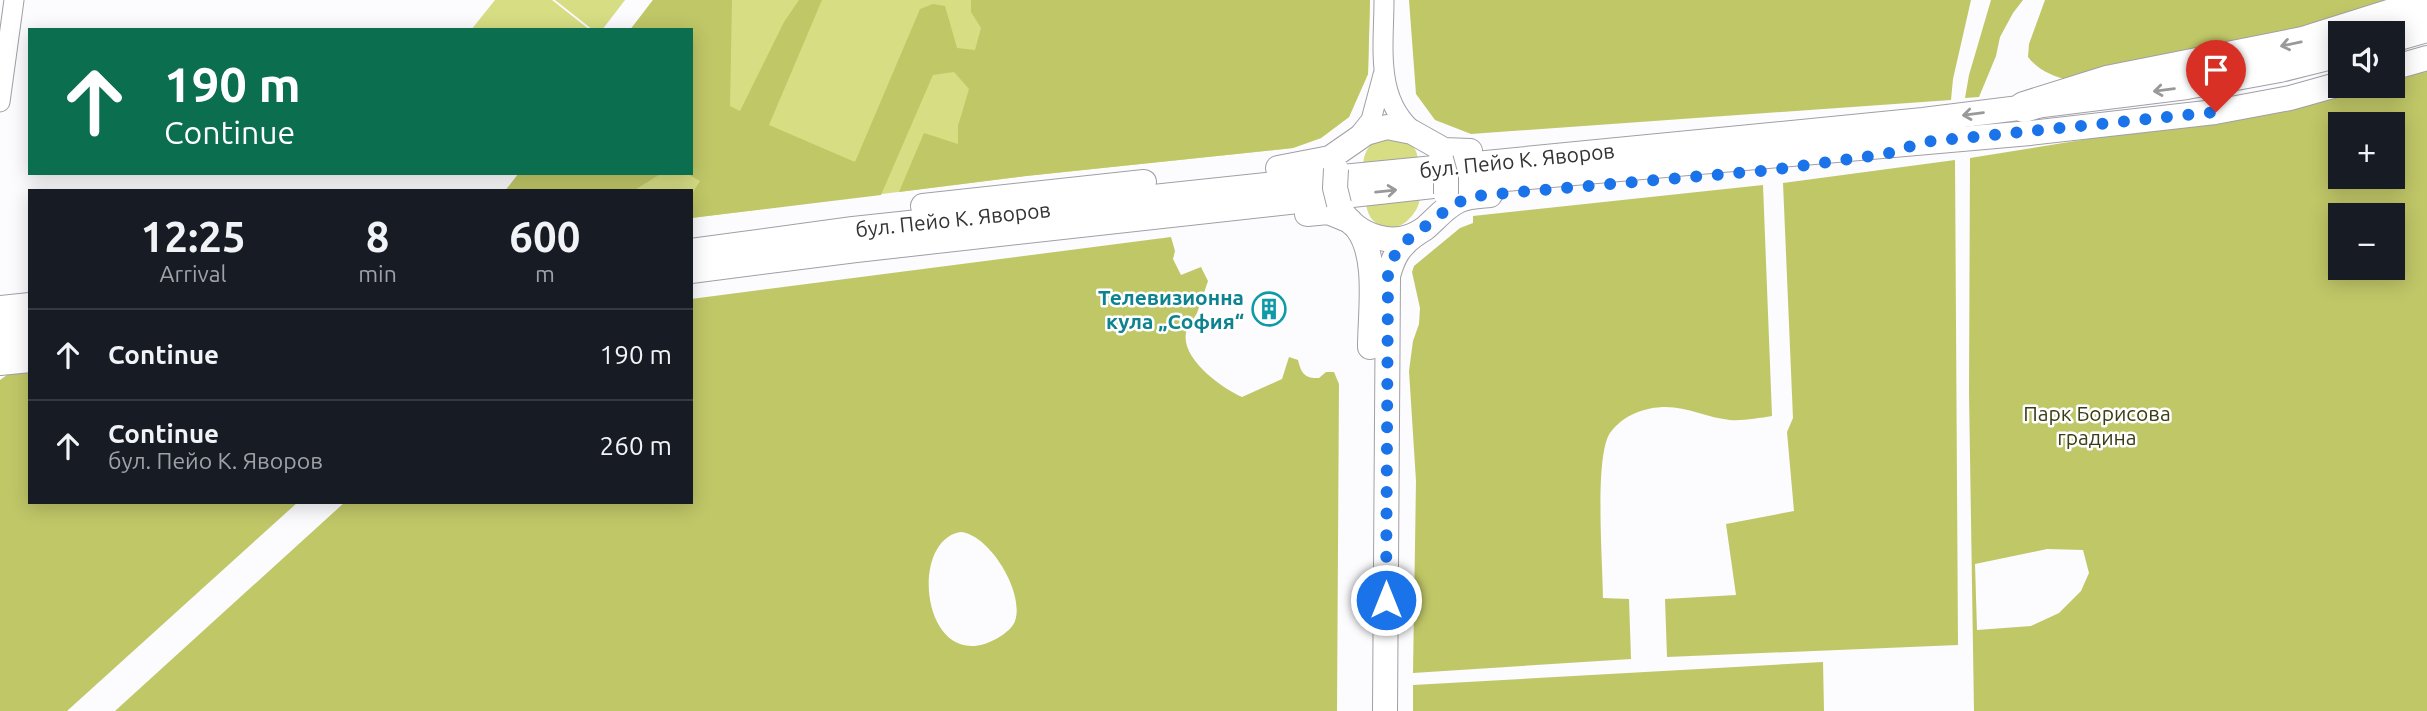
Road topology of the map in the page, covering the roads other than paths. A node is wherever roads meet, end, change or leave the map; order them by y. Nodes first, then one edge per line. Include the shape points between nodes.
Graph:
1 (14, 0) edge
2 (1384, 0) edge
3 (2427, 3) edge
4 (2427, 30) edge
5 (2405, 36) edge
6 (2328, 58) edge
7 (2427, 58) edge
8 (2405, 64) edge
9 (1383, 74) junction
10 (2328, 87) edge
11 (0, 102) edge
12 (2024, 107) junction
13 (1923, 131) junction
14 (1352, 143) junction
15 (1430, 146) junction
16 (1348, 218) junction
17 (1423, 228) junction
18 (755, 233) junction
19 (693, 240) edge
20 (693, 248) edge
21 (693, 249) edge
22 (693, 271) edge
23 (760, 275) junction
24 (693, 278) edge
25 (693, 285) edge
26 (28, 305) edge
27 (0, 308) edge
28 (28, 325) edge
29 (0, 328) edge
30 (28, 342) edge
31 (0, 346) edge
32 (28, 360) edge
33 (0, 363) edge
34 (1386, 493) junction
35 (1385, 711) edge

1 - 11 street
2 - 9 street
3 -> 12 highway via 2303,41 2106,81
4 - 5 main road
6 -> 12 main road, бул. Пейо К. Яворов via 2188,87
7 - 8 main road
9 - 14 street via 1371,120
9 - 15 street via 1400,117
10 - 13 main road, бул. Пейо К. Яворов via 2216,112
12 -> 13 main road, бул. Пейо К. Яворов
13 - 15 main road via 1880,115 1472,151
13 - 17 main road via 1886,154 1771,170 1474,196 1454,204
13 - 21 main road, бул. Пейо К. Яворов via 1332,178
22 -> 13 main road, бул. Пейо К. Яворов
14 - 15 main road via 1387,127 1402,128
14 - 16 main road, bridge via 1336,169 1335,188
14 - 18 main road via 1323,161 1287,167 958,201
15 - 17 main road, bridge via 1446,177 1446,194 1441,209
16 - 17 main road via 1374,237 1387,239 1399,239
16 - 23 main road via 1328,212
16 - 34 main road via 1364,236 1370,261 1373,398
17 - 34 main road via 1395,253 1388,276
18 - 19 main road
18 - 20 main road
23 - 24 main road
23 - 25 main road
26 - 27 main road
28 - 29 main road
30 - 31 main road
32 - 33 main road
34 - 35 main road

